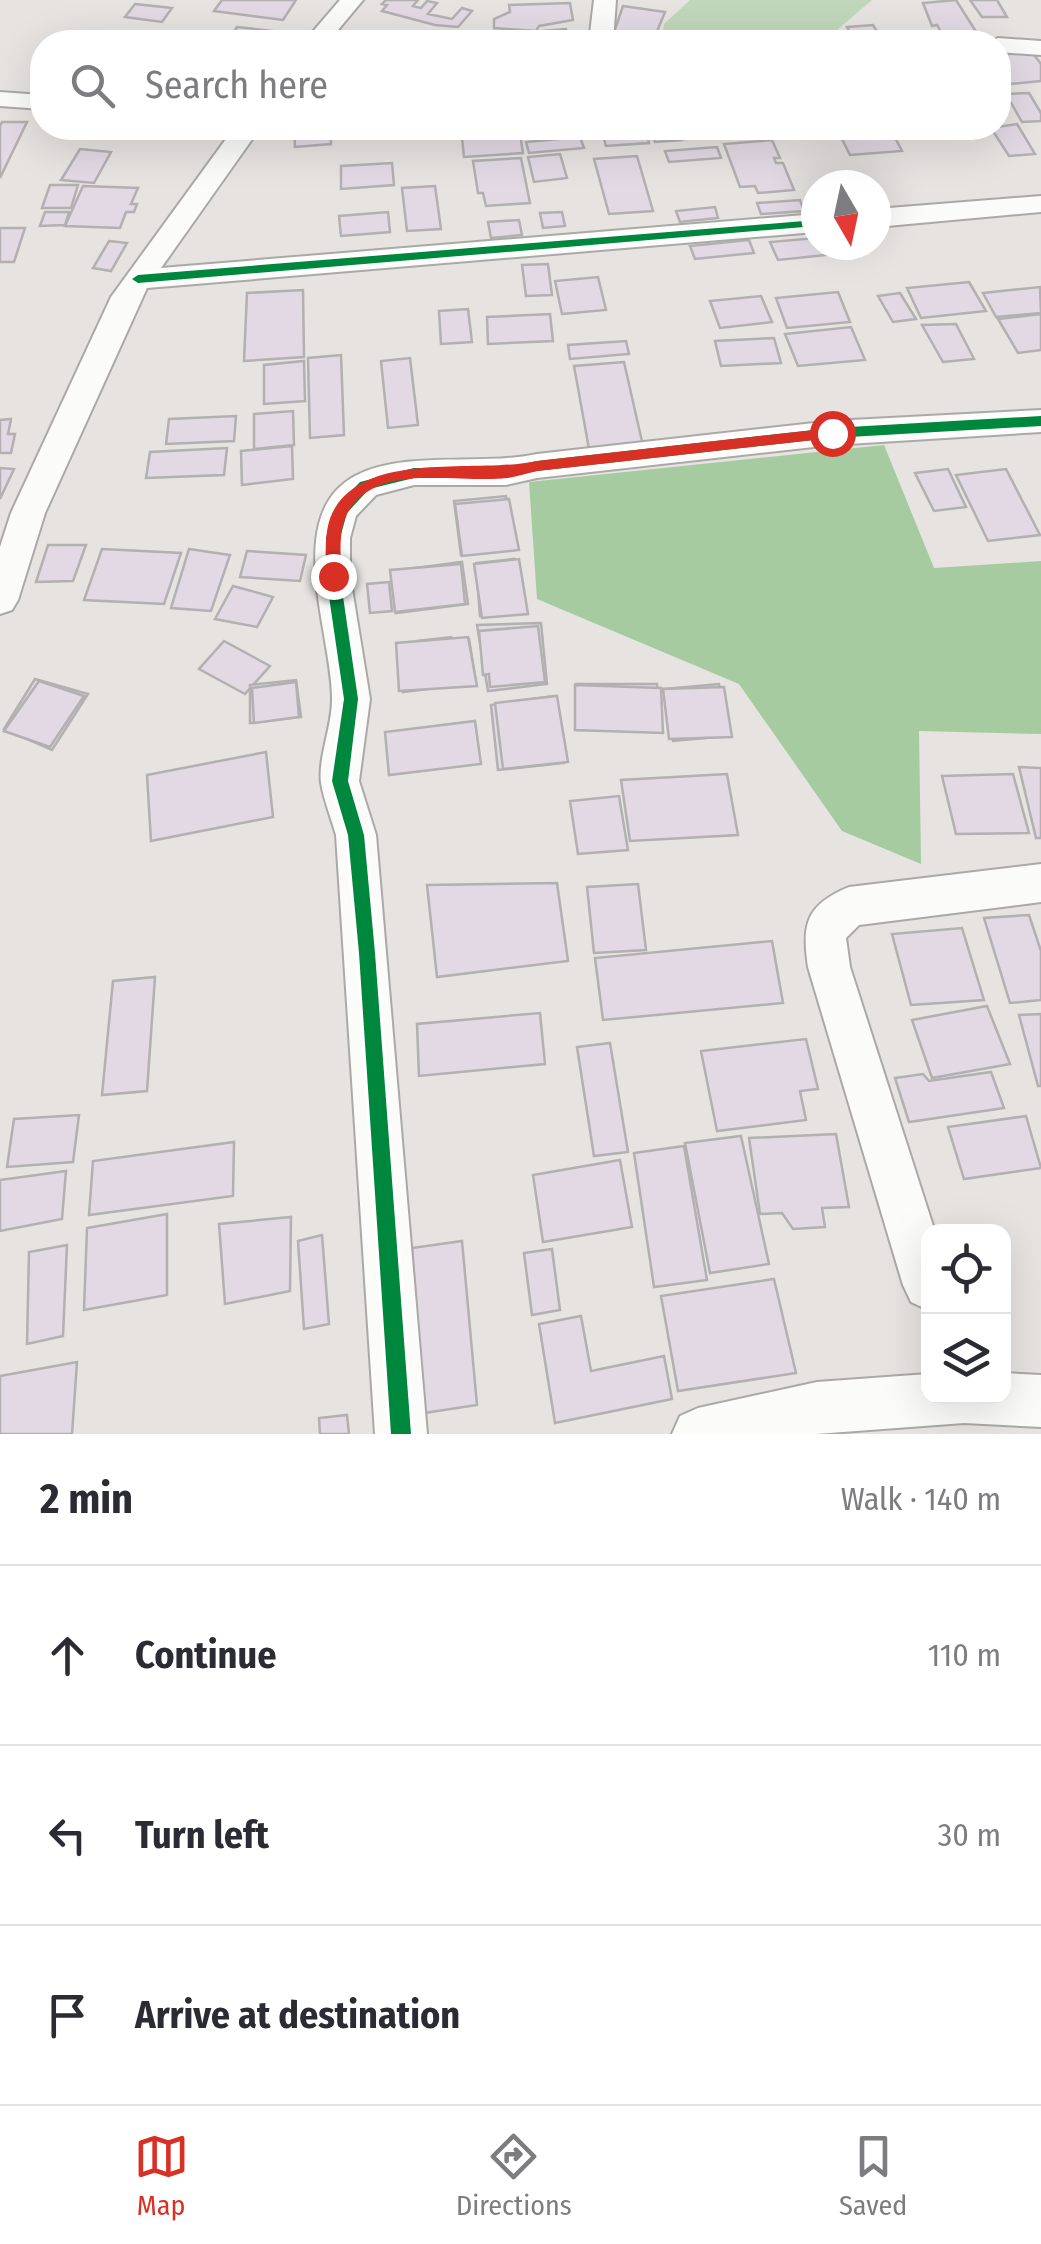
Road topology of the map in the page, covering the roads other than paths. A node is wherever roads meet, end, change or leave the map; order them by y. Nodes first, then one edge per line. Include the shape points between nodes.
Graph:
1 (352, 0) edge
2 (605, 0) edge
3 (326, 30) edge
4 (602, 30) edge
5 (1011, 46) edge
6 (1041, 48) edge
7 (0, 100) edge
8 (30, 101) edge
9 (238, 140) edge
10 (1041, 204) edge
11 (891, 217) edge
12 (801, 224) edge
13 (138, 279) junction
14 (1041, 421) edge
15 (14, 513) edge
16 (0, 600) edge
17 (1041, 882) edge
18 (921, 1261) edge
19 (1011, 1399) edge
20 (921, 1400) edge
21 (1041, 1401) edge
22 (400, 1434) edge
23 (698, 1434) edge

1 - 3 street
2 - 4 street
5 - 6 street
7 - 8 street
9 - 13 street
10 - 11 street
12 - 13 street
13 - 15 street
14 - 22 street via 832,433 506,473 414,473 365,485 341,511 333,576 352,699 340,781 356,836 367,953
15 - 16 street
17 - 18 street via 850,907 824,931
19 - 21 street
20 - 23 street via 817,1408

